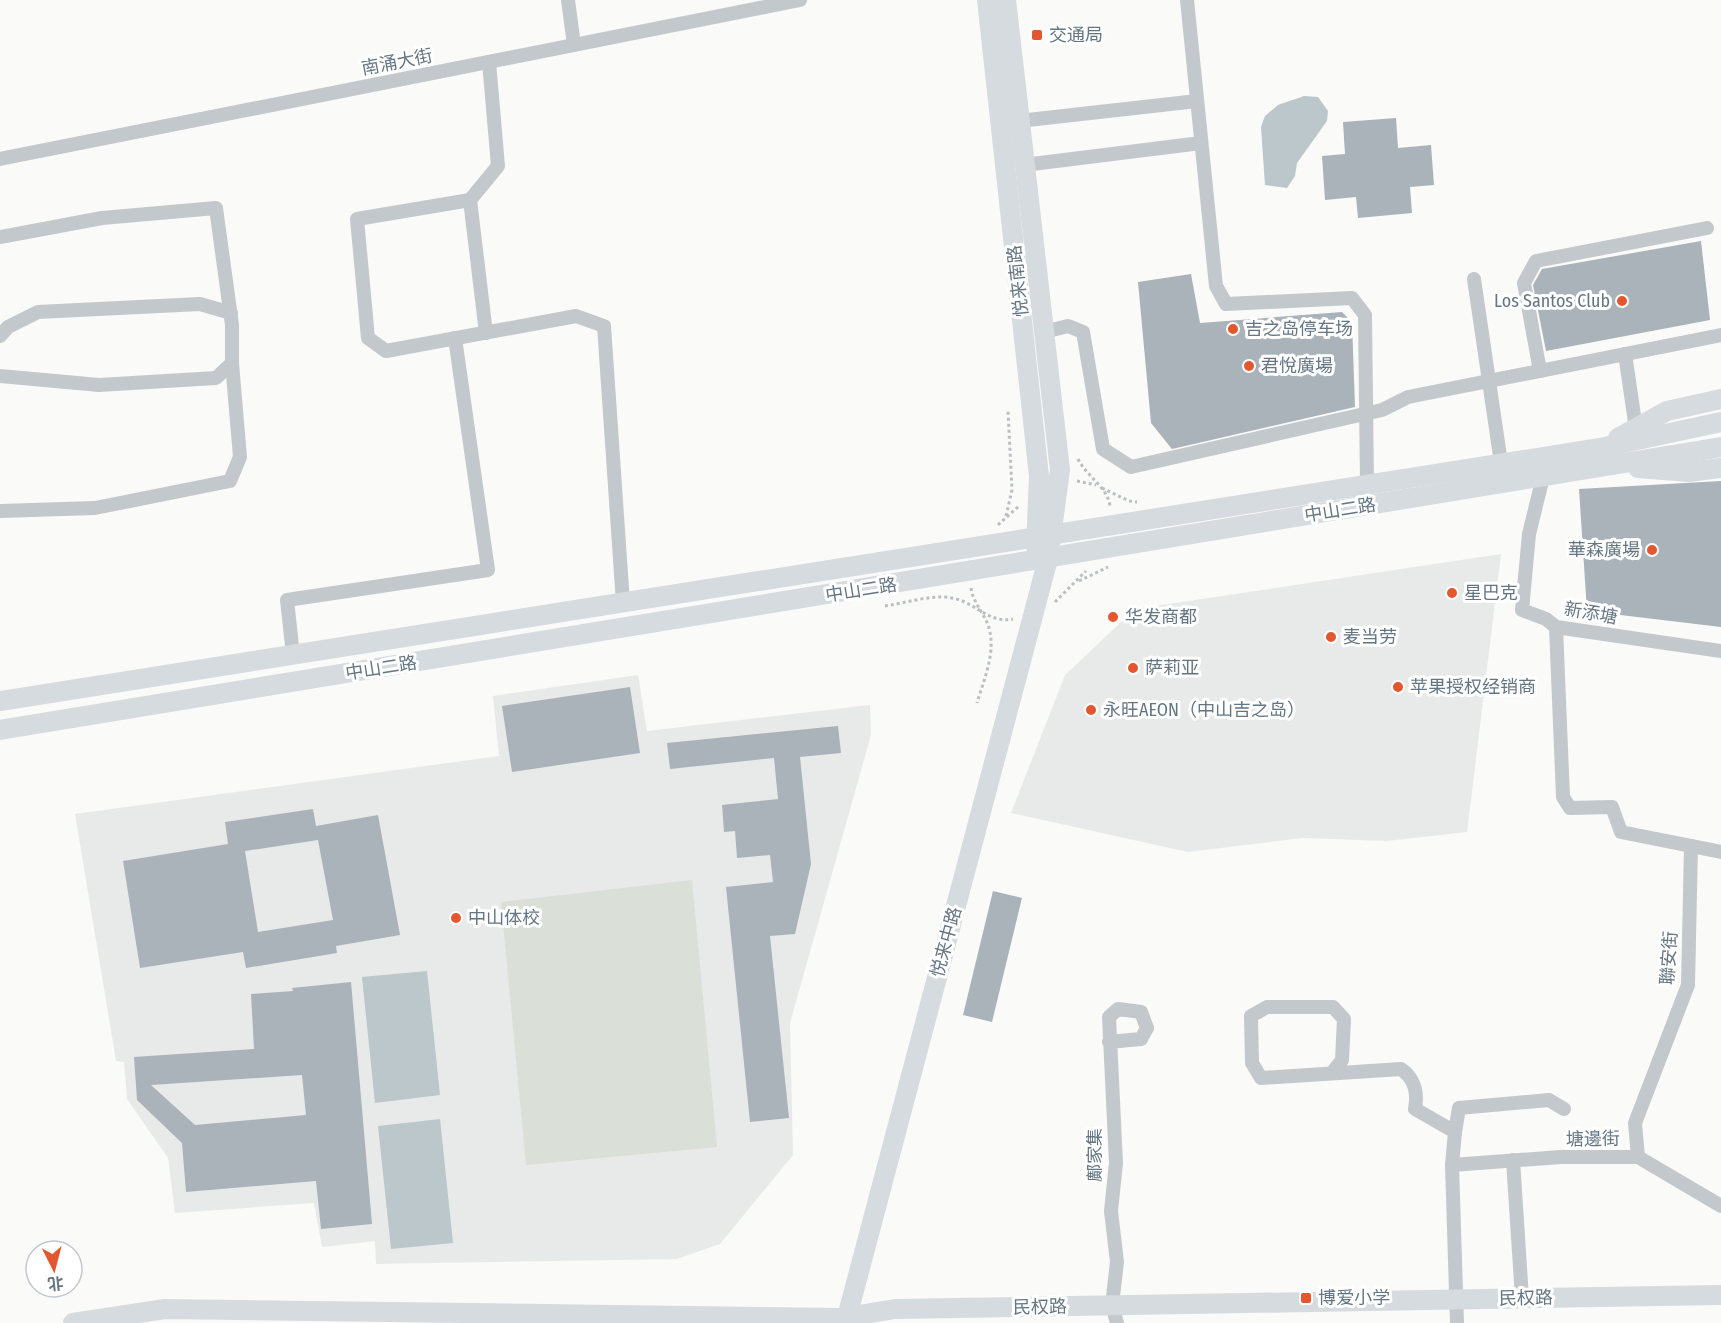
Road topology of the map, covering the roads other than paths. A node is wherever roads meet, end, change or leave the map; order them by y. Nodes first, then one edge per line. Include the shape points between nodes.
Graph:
1 (568, 0) edge
2 (800, 0) edge
3 (987, 0) edge
4 (1006, 0) edge
5 (1187, 0) edge
6 (574, 45) junction
7 (489, 62) junction
8 (1197, 101) junction
9 (1019, 121) junction
10 (1201, 144) junction
11 (0, 159) edge
12 (1024, 165) junction
13 (470, 200) junction
14 (1707, 228) dead end
15 (0, 237) edge
16 (1474, 279) dead end
17 (231, 313) junction
18 (1044, 332) junction
19 (486, 333) junction
20 (1721, 335) edge
21 (0, 336) edge
22 (455, 338) junction
23 (1625, 354) junction
24 (232, 363) junction
25 (1540, 370) junction
26 (0, 376) edge
27 (1489, 381) junction
28 (1721, 399) edge
29 (1366, 414) junction
30 (1721, 422) edge
31 (1636, 429) junction
32 (1721, 447) edge
33 (1604, 457) junction
34 (1501, 463) junction
35 (1721, 468) edge
36 (1543, 477) junction
37 (1367, 485) junction
38 (0, 511) edge
39 (1044, 536) junction
40 (1041, 560) junction
41 (623, 603) junction
42 (1556, 627) junction
43 (1721, 651) edge
44 (293, 655) junction
45 (0, 701) edge
46 (0, 730) edge
47 (1691, 846) junction
48 (1721, 852) edge
49 (1109, 1042) junction
50 (1332, 1074) junction
51 (1564, 1109) dead end
52 (1455, 1132) junction
53 (1638, 1157) junction
54 (1513, 1160) junction
55 (1452, 1165) junction
56 (1721, 1206) edge
57 (1721, 1295) edge
58 (1522, 1298) junction
59 (1458, 1299) junction
60 (1114, 1314) edge
61 (215, 1316) edge
62 (466, 1317) edge
63 (842, 1320) edge
64 (83, 1322) edge
65 (1457, 1323) edge

1 - 6 street
2 - 6 street, 南涌大街
3 - 39 main road, 悦来南路
4 - 9 main road, 悦来南路
5 - 8 street
6 - 7 street, 南涌大街
7 - 11 street, 南涌大街
7 - 13 street via 498,166
8 - 9 street
8 - 10 street
9 - 12 main road, 悦来南路
10 - 12 street
10 - 29 street via 1216,286 1226,304 1352,298 1365,315
12 - 18 main road, 悦来南路
13 - 19 street
13 - 22 street via 357,219 368,338 386,351
14 - 25 street via 1536,261 1524,283
15 - 17 street via 102,218 216,208
16 - 27 street
17 - 21 street via 200,304 38,312 8,327
17 - 24 street
18 - 29 street via 1068,326 1083,332 1103,450 1131,467
18 - 39 main road, 悦来南路 via 1060,470
19 - 22 street
19 - 41 street via 576,316 604,326
20 - 23 street
22 - 44 street via 488,570 287,600
23 - 25 street
23 - 31 street
24 - 26 street via 216,378 99,385
24 - 38 street via 240,457 230,481 94,508
25 - 27 street
27 - 29 street via 1408,397
27 - 34 street
28 - 31 main road via 1667,411
29 - 37 street
30 - 33 main road
31 - 33 main road
32 - 33 main road, 中山二路
33 - 34 main road, 中山二路
33 - 35 main road via 1689,472
33 - 36 main road, 中山二路
34 - 37 main road, 中山二路
36 - 40 main road, 中山二路
36 - 42 street, 新添塘 via 1529,534 1522,610
37 - 39 main road, 中山二路
39 - 40 main road, 悦来南路
39 - 41 main road, 中山二路
40 - 46 main road, 中山二路
40 - 63 main road, 悦来中路
41 - 44 main road, 中山二路
42 - 43 street, 新添塘
42 - 47 street via 1563,797 1570,808 1612,807 1621,832
44 - 45 main road, 中山二路
47 - 48 street
47 - 53 street, 聯安街 via 1688,985 1635,1123
49 - 49 street, 鄺家集 via 1109,1017 1118,1009 1141,1012 1147,1028 1141,1039
49 - 60 street, 鄺家集 via 1116,1162 1111,1211 1117,1262
50 - 50 street via 1261,1078 1252,1063 1251,1016 1267,1007 1333,1007 1344,1019 1342,1060
50 - 52 street via 1401,1069 1410,1075 1417,1095 1415,1109
51 - 52 street via 1549,1100 1459,1108
52 - 55 street
53 - 54 street, 塘邊街
53 - 56 street, 塘邊街
54 - 55 street, 塘邊街
54 - 58 street
55 - 59 street
57 - 58 main road, 民权路
58 - 59 main road, 民权路
59 - 60 main road, 民权路
59 - 65 street
60 - 63 main road, 民权路 via 895,1309
61 - 62 main road, 民权路
61 - 64 main road, 民权路 via 165,1309
62 - 63 main road, 民权路

